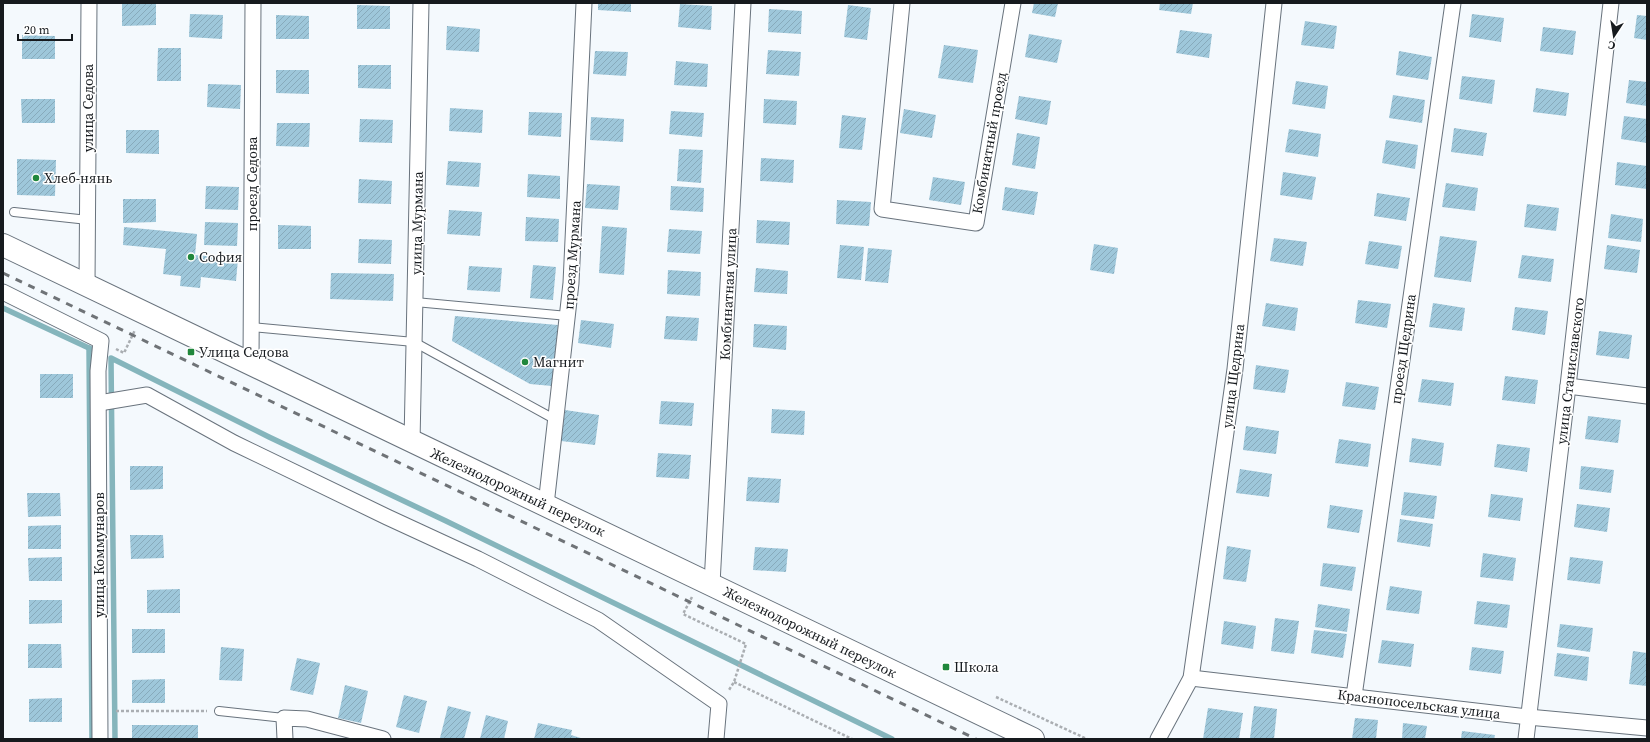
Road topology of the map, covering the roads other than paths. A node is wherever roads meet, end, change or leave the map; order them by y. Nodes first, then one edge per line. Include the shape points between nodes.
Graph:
1 (89, 3) edge
2 (253, 3) edge
3 (421, 3) edge
4 (584, 3) edge
5 (743, 3) edge
6 (902, 3) edge
7 (1013, 3) edge
8 (1274, 3) edge
9 (1453, 3) edge
10 (1611, 3) edge
11 (14, 212) dead end
12 (88, 220) junction
13 (3, 245) edge
14 (87, 285) junction
15 (3, 292) edge
16 (415, 302) junction
17 (568, 316) junction
18 (251, 327) junction
19 (414, 342) junction
20 (251, 364) junction
21 (1568, 386) junction
22 (1647, 396) edge
23 (98, 403) junction
24 (556, 420) junction
25 (412, 442) junction
26 (546, 505) junction
27 (712, 584) junction
28 (1191, 678) junction
29 (1354, 696) junction
30 (219, 711) road end
31 (1528, 717) junction
32 (284, 718) junction
33 (1647, 728) edge
34 (100, 739) edge
35 (285, 739) edge
36 (383, 739) edge
37 (716, 739) edge
38 (1033, 739) edge
39 (1158, 739) edge
40 (1526, 739) edge

1 - 12 street, улица Седова
2 - 18 street, проезд Седова
3 - 16 street, улица Мурмана
4 - 17 street, проезд Мурмана
5 - 27 street, Комбинатная улица
6 - 7 street, Комбинатный проезд via 882,209 976,223
8 - 28 street, улица Щедрина via 1235,369
9 - 29 street, проезд Щедрина
10 - 21 street, улица Станиславского
11 - 12 lane
12 - 14 street, улица Седова
13 - 14 street, Железнодорожный переулок
14 - 20 street, Железнодорожный переулок
15 - 23 street, улица Коммунаров via 101,341
16 - 17 lane
16 - 19 street, улица Мурмана
17 - 24 street, проезд Мурмана
18 - 19 lane
18 - 20 street, проезд Седова
19 - 24 lane
19 - 25 street, улица Мурмана
20 - 25 street, Железнодорожный переулок
21 - 22 street
21 - 31 street, улица Станиславского
23 - 34 street, улица Коммунаров
23 - 37 street via 146,396 234,443 478,558 598,620 719,704
24 - 26 street, проезд Мурмана
25 - 26 street, Железнодорожный переулок
26 - 27 street, Железнодорожный переулок
27 - 38 street, Железнодорожный переулок
28 - 29 street, Краснопосельская улица
28 - 39 street, улица Щедрина
29 - 31 street, Краснопосельская улица
30 - 32 lane
31 - 33 street, Краснопосельская улица
31 - 40 street, улица Станиславского
32 - 35 street
32 - 36 street via 307,719

